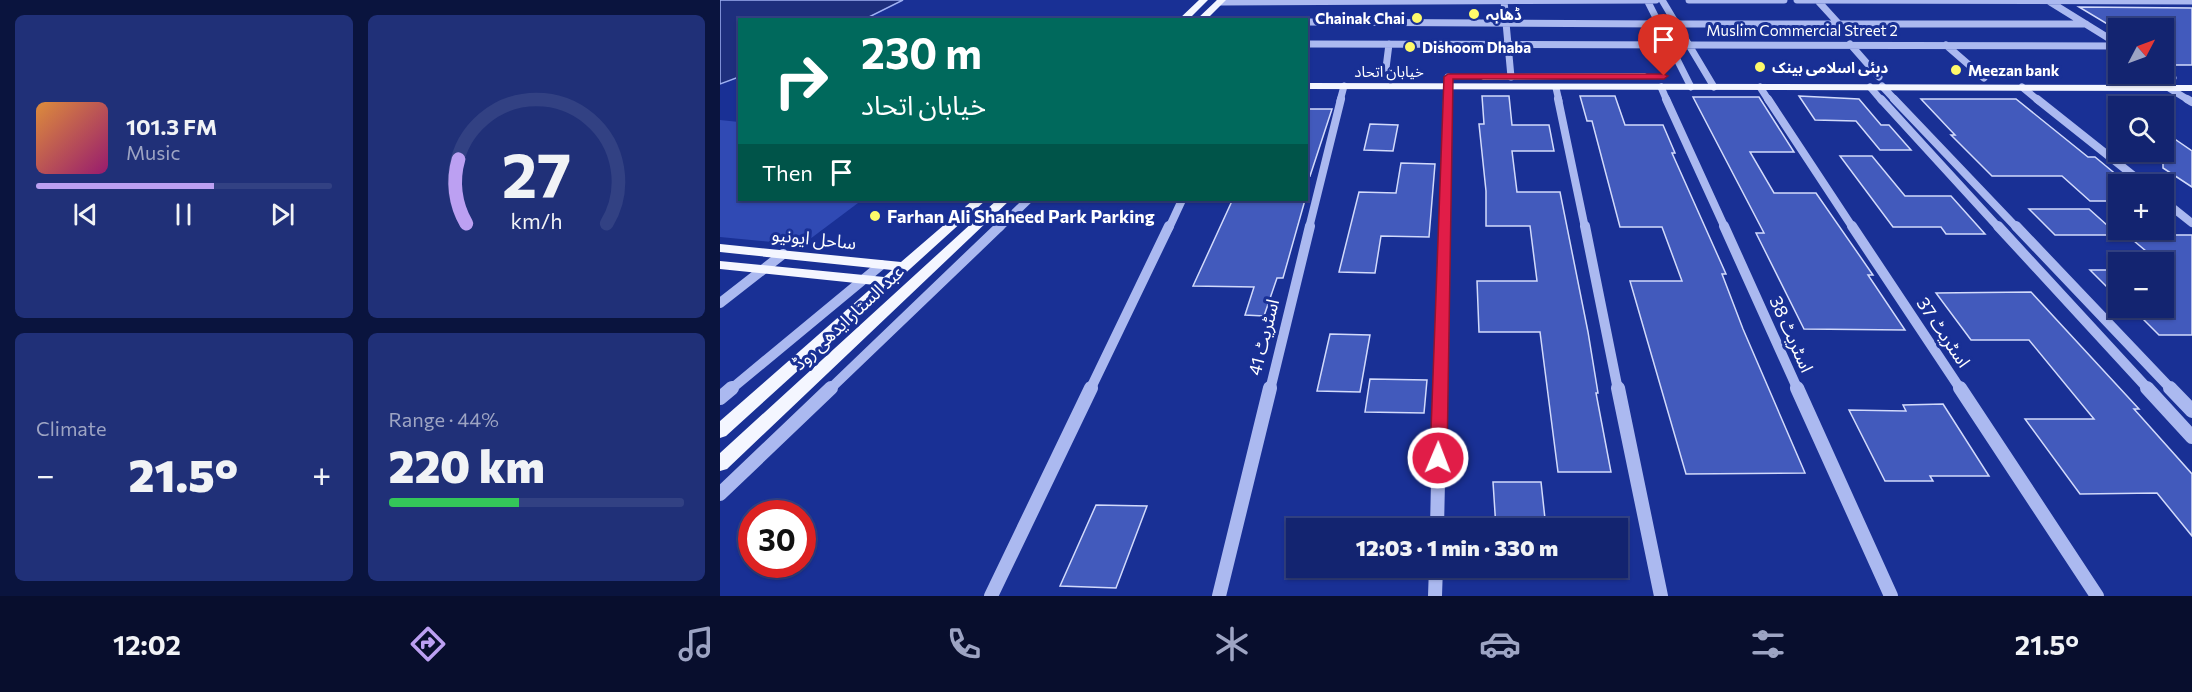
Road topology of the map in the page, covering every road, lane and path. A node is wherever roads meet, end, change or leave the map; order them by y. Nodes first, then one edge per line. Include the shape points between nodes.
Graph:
1 (1204, 0) edge
2 (1504, 0) edge
3 (1576, 0) edge
4 (1647, 0) edge
5 (1656, 0) edge
6 (1662, 0) edge
7 (1689, 0) edge
8 (1724, 0) edge
9 (1784, 0) edge
10 (1797, 0) edge
11 (1816, 0) edge
12 (1872, 0) edge
13 (2047, 0) edge
14 (2144, 0) edge
15 (1221, 1) edge
16 (1239, 1) edge
17 (1386, 1) edge
18 (2192, 1) edge
19 (1184, 18) edge
20 (1202, 18) edge
21 (1308, 22) edge
22 (1366, 22) junction
23 (1383, 22) junction
24 (1504, 23) junction
25 (1660, 24) junction
26 (1677, 24) junction
27 (1839, 24) junction
28 (2086, 24) junction
29 (2108, 38) edge
30 (1668, 43) junction
31 (1687, 43) junction
32 (1308, 44) edge
33 (1362, 44) junction
34 (1389, 44) junction
35 (1507, 44) junction
36 (1850, 44) junction
37 (1946, 45) junction
38 (2108, 45) edge
39 (1308, 76) edge
40 (1385, 76) junction
41 (1686, 76) junction
42 (1707, 76) junction
43 (1511, 77) junction
44 (1984, 78) junction
45 (2192, 78) edge
46 (2108, 81) edge
47 (1448, 82) junction
48 (1880, 82) junction
49 (2174, 82) edge
50 (2134, 84) edge
51 (2172, 84) edge
52 (2174, 84) edge
53 (1308, 86) edge
54 (1344, 86) junction
55 (1661, 87) junction
56 (1691, 87) junction
57 (1714, 87) junction
58 (1760, 87) junction
59 (1869, 87) junction
60 (2022, 87) junction
61 (1556, 88) junction
62 (2192, 88) edge
63 (2192, 102) edge
64 (2131, 174) edge
65 (979, 201) edge
66 (1003, 201) edge
67 (1027, 201) edge
68 (1182, 201) edge
69 (2174, 209) edge
70 (2192, 223) edge
71 (720, 248) edge
72 (783, 254) junction
73 (720, 265) edge
74 (881, 265) junction
75 (904, 267) junction
76 (765, 269) junction
77 (863, 280) junction
78 (887, 282) junction
79 (720, 303) edge
80 (720, 398) edge
81 (2192, 411) edge
82 (720, 431) edge
83 (2192, 437) edge
84 (720, 464) edge
85 (720, 494) edge
86 (1437, 518) edge
87 (1436, 578) edge
88 (991, 596) edge
89 (1219, 596) edge
90 (1435, 596) edge
91 (1661, 596) edge
92 (1891, 596) edge
93 (2097, 596) edge

1 - 19 main road
2 - 3 street
2 - 17 street
2 - 24 street
3 - 4 street
4 - 5 street
4 - 25 street
6 - 26 street
7 - 8 street
8 - 9 street
10 - 11 street
11 - 12 street
11 - 27 street
12 - 13 street
13 - 14 street
13 - 28 street
14 - 18 street
15 - 16 street
15 - 20 main road
16 - 17 street
17 - 23 street
21 - 22 street
22 - 23 street
22 - 33 street
23 - 24 street
24 - 25 street
24 - 35 street
25 - 30 street
26 - 27 street
26 - 31 street
27 - 28 street
28 - 29 street
30 - 31 street, Muslim Commercial Street 2
30 - 35 street, Muslim Commercial Street 2
30 - 41 street
31 - 36 street, Muslim Commercial Street 2
31 - 42 street
32 - 33 street, Muslim Commercial Street 2
33 - 34 street, Muslim Commercial Street 2
34 - 35 street, Muslim Commercial Street 2
34 - 40 street
35 - 43 street
36 - 37 street, Muslim Commercial Street 2
36 - 48 street
37 - 38 street, Muslim Commercial Street 2
37 - 44 street
39 - 40 main road, خیابان اتحاد
40 - 47 main road, خیابان اتحاد
41 - 42 main road, خیابان اتحاد
41 - 43 main road, خیابان اتحاد
41 - 56 street
42 - 48 main road, خیابان اتحاد
42 - 57 street
43 - 47 main road, خیابان اتحاد
44 - 46 main road
44 - 48 main road
45 - 49 main road
47 - 54 main road, خیابان اتحاد
47 - 61 main road, خیابان اتحاد
47 - 86 street
48 - 59 main road, خیابان اتحاد
48 - 60 main road, خیابان اتحاد
48 - 81 street
50 - 60 main road, خیابان اتحاد
51 - 63 street
52 - 62 main road, خیابان اتحاد
53 - 54 main road, خیابان اتحاد
54 - 89 street, اسٹریٹ 41
55 - 56 main road, خیابان اتحاد
55 - 61 main road, خیابان اتحاد
55 - 92 street, اسٹریٹ 38
56 - 57 main road, خیابان اتحاد
57 - 58 main road, خیابان اتحاد
58 - 59 main road, خیابان اتحاد
58 - 93 street, اسٹریٹ 37
59 - 83 street
60 - 64 street
61 - 91 street
65 - 75 main road
66 - 84 main road, عبد الستار ایدھی روڈ
67 - 85 street
68 - 88 street
69 - 70 street
71 - 72 main road, ساحل ایونیو
72 - 74 main road, ساحل ایونیو
72 - 76 street
73 - 76 main road, ساحل ایونیو
74 - 75 main road, ساحل ایونیو
74 - 77 street
75 - 78 main road
76 - 77 main road, ساحل ایونیو
76 - 79 street
77 - 78 main road, ساحل ایونیو
77 - 80 street
78 - 82 main road
87 - 90 street

